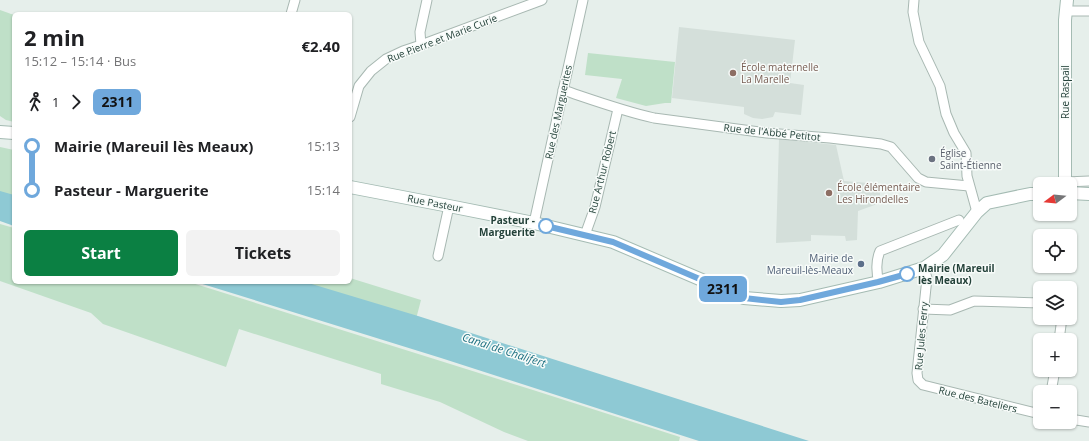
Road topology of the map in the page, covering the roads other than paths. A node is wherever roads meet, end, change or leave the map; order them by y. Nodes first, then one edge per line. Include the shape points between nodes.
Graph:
1 (295, 0) edge
2 (427, 0) edge
3 (542, 0) edge
4 (583, 0) edge
5 (914, 0) edge
6 (1066, 5) edge
7 (292, 12) edge
8 (1089, 12) edge
9 (421, 45) junction
10 (563, 90) junction
11 (353, 98) edge
12 (618, 109) junction
13 (0, 132) edge
14 (12, 133) edge
15 (1067, 177) edge
16 (1089, 181) edge
17 (1077, 184) edge
18 (969, 186) junction
19 (352, 187) edge
20 (1077, 190) edge
21 (1033, 194) edge
22 (1089, 194) edge
23 (449, 206) junction
24 (977, 212) junction
25 (959, 220) dead end
26 (534, 223) junction
27 (585, 235) junction
28 (438, 256) dead end
29 (924, 268) junction
30 (878, 282) junction
31 (1033, 303) edge
32 (924, 309) junction
33 (918, 380) joint
34 (1033, 412) edge
35 (1077, 420) edge
36 (1089, 422) edge

1 - 7 street
2 - 9 street via 420,32
3 - 9 street, Rue Pierre et Marie Curie
4 - 10 street, Rue des Marguerites
5 - 18 street via 919,42 940,86 946,114 966,154
6 - 8 street
6 - 15 street, Rue Raspail
9 - 11 street, Rue Pierre et Marie Curie via 386,58 370,71
10 - 12 street, Rue de l'Abbé Petitot
10 - 26 street, Rue des Marguerites
12 - 18 street, Rue de l'Abbé Petitot via 672,121 881,144 891,147 918,178 926,182
12 - 27 street, Rue Arthur Robert
13 - 14 street
16 - 17 street
18 - 24 street
19 - 23 street, Rue Pasteur
20 - 22 street
21 - 24 street via 996,201
23 - 26 street, Rue Pasteur
23 - 28 street
24 - 29 street, Rue Pasteur via 943,255
25 - 30 street via 880,251
26 - 27 street, Rue Pasteur
27 - 30 street, Rue Pasteur via 613,242 744,298 781,302 800,300
29 - 30 street, Rue Pasteur
29 - 32 street, Rue Jules Ferry via 927,278
31 - 32 street via 974,301 950,310
32 - 33 street, Rue Jules Ferry
33 - 34 street, Rue des Bateliers via 923,385
35 - 36 street

